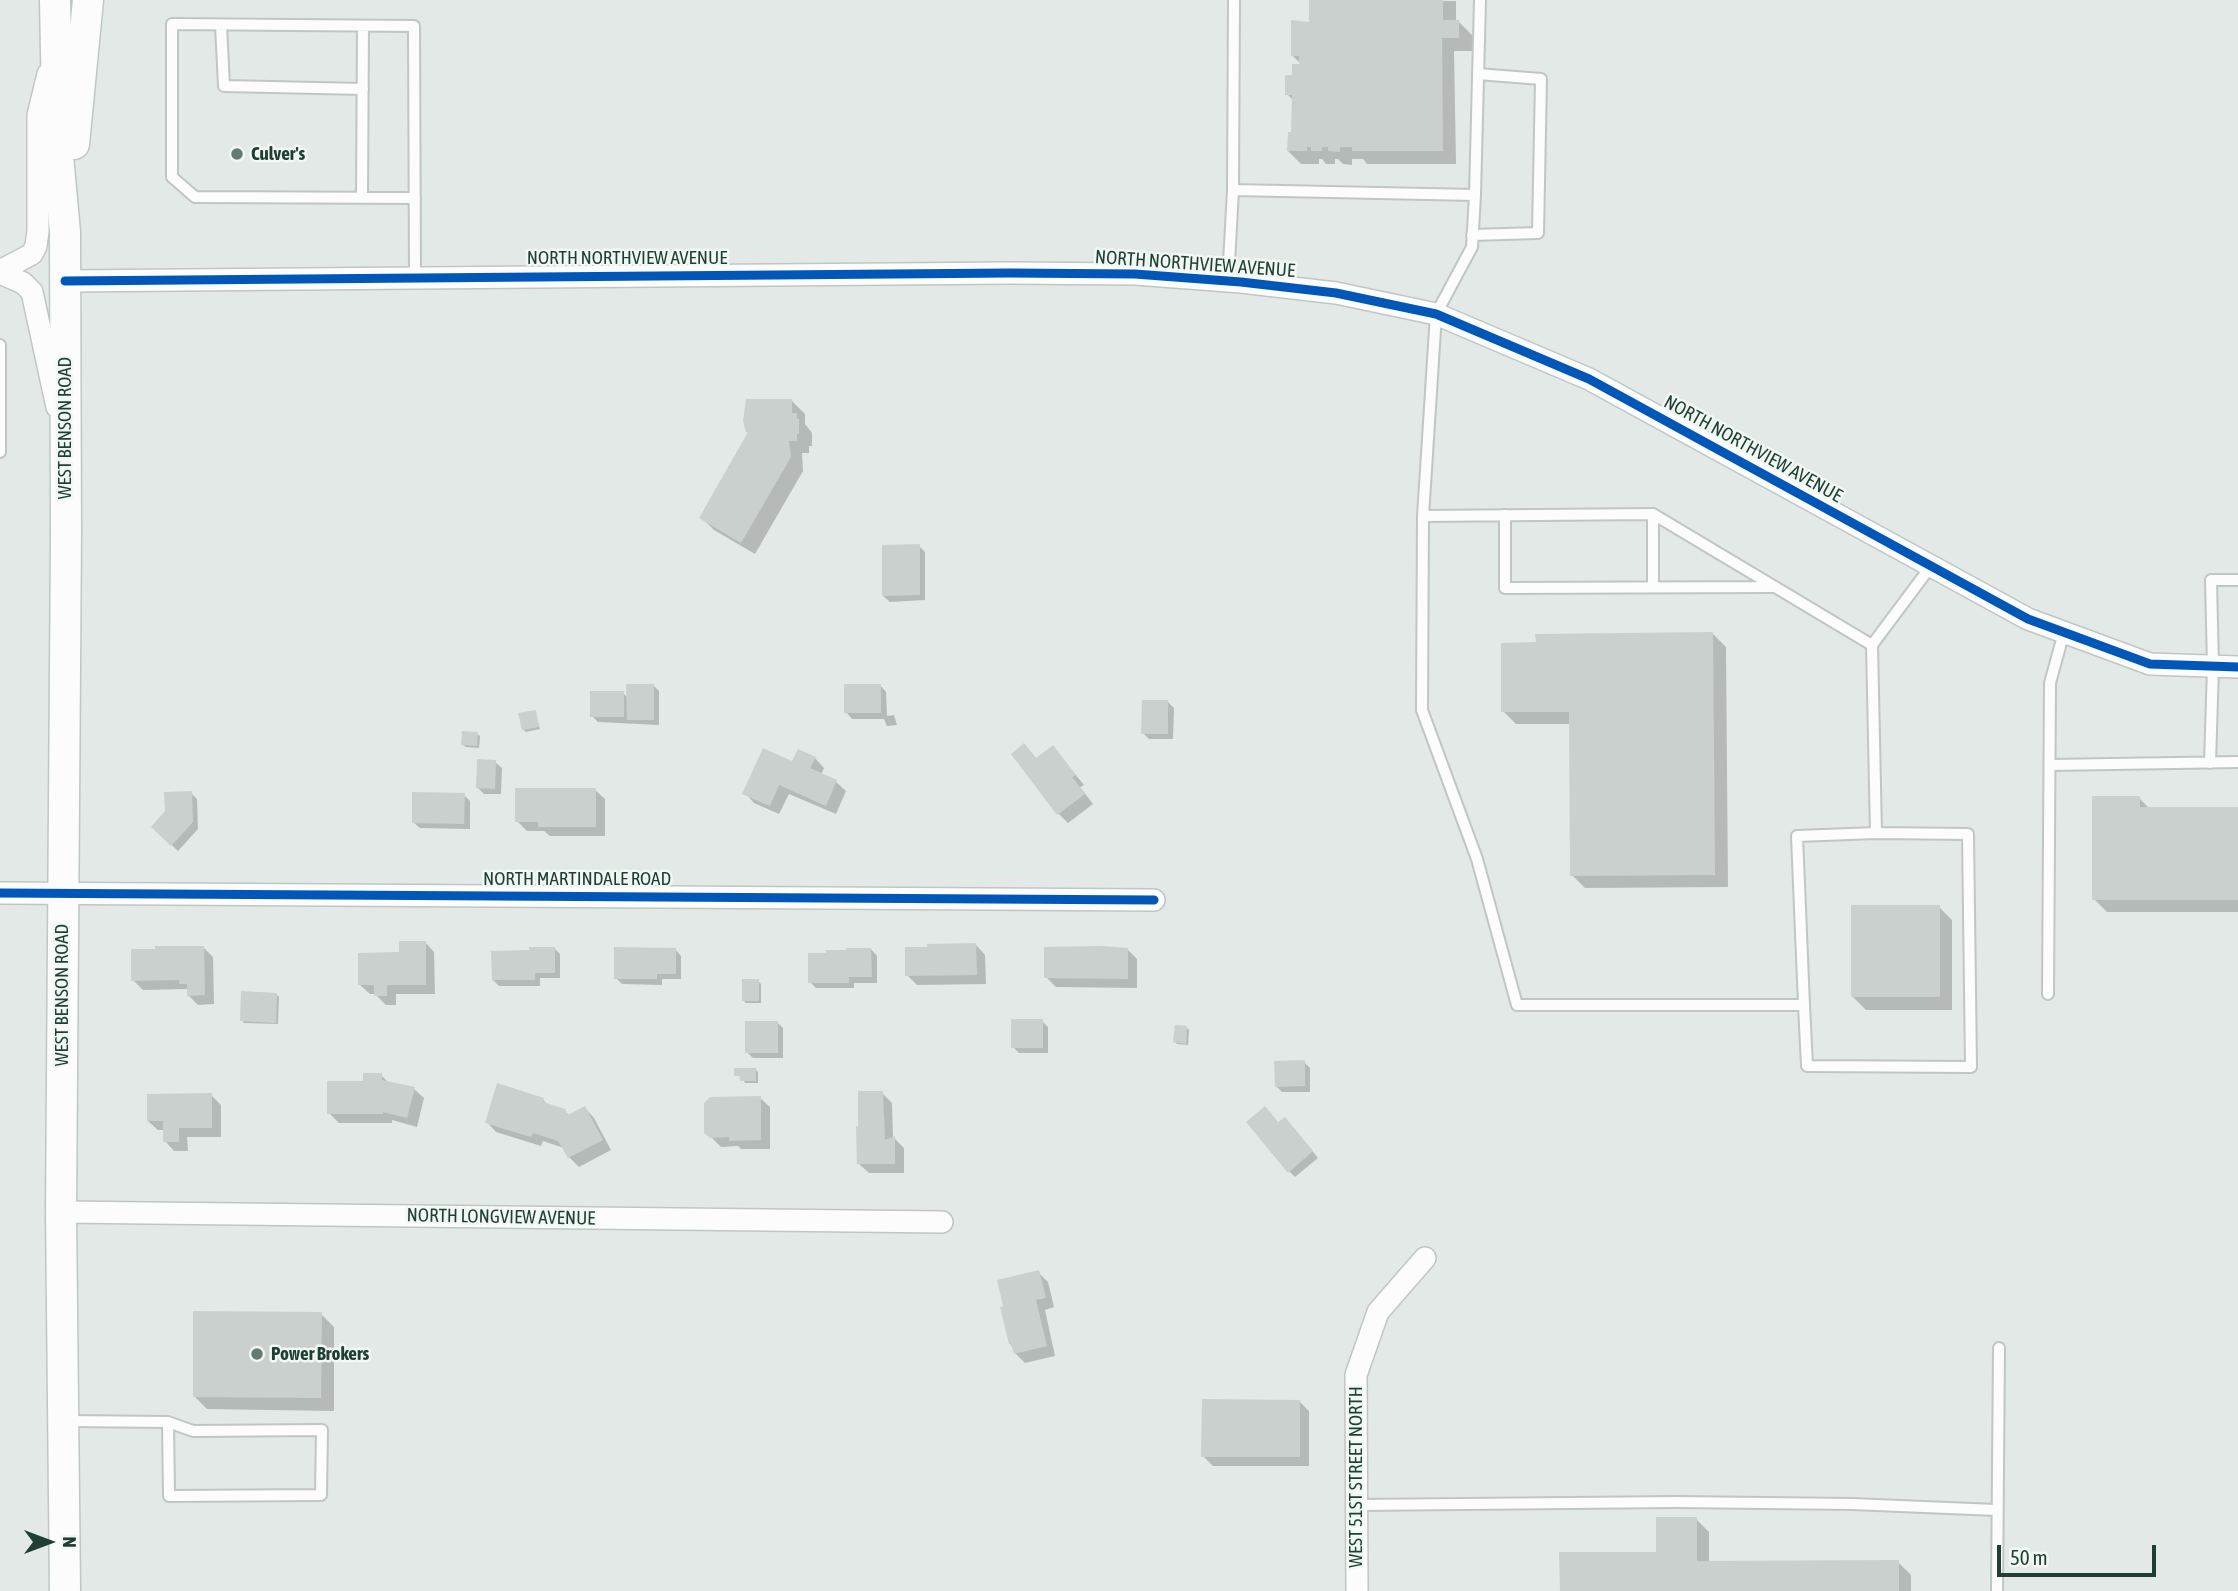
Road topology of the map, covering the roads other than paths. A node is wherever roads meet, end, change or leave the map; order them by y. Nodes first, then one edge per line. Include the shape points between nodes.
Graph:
1 (55, 0) edge
2 (88, 0) edge
3 (1234, 0) edge
4 (1480, 0) edge
5 (221, 24) junction
6 (363, 26) junction
7 (56, 41) junction
8 (1478, 74) junction
9 (363, 89) junction
10 (1233, 190) junction
11 (1475, 195) junction
12 (362, 198) junction
13 (415, 198) junction
14 (65, 232) junction
15 (1472, 235) junction
16 (0, 272) edge
17 (415, 276) junction
18 (65, 281) junction
19 (1228, 281) junction
20 (1436, 314) junction
21 (0, 345) edge
22 (65, 440) junction
23 (0, 452) edge
24 (1653, 514) junction
25 (1505, 515) junction
26 (1423, 516) junction
27 (1931, 566) junction
28 (2238, 580) edge
29 (1653, 587) junction
30 (1775, 587) junction
31 (2064, 632) junction
32 (1872, 645) junction
33 (2213, 667) junction
34 (2238, 667) edge
35 (2238, 762) edge
36 (2210, 763) junction
37 (2049, 765) junction
38 (1876, 833) junction
39 (0, 893) edge
40 (63, 894) junction
41 (1154, 900) dead end
42 (2048, 994) dead end
43 (1804, 1005) junction
44 (61, 1212) junction
45 (942, 1222) dead end
46 (1425, 1258) dead end
47 (1999, 1348) dead end
48 (64, 1421) junction
49 (168, 1422) junction
50 (1357, 1505) junction
51 (1996, 1510) junction
52 (65, 1591) edge
53 (1357, 1591) edge
54 (1997, 1591) edge

1 - 7 main road, WEST BENSON ROAD
2 - 14 main road, WEST BENSON ROAD
3 - 10 lane
4 - 8 lane
5 - 6 lane
5 - 9 lane via 224,86
5 - 12 lane via 172,24 172,177 195,197
6 - 9 lane
6 - 13 lane via 414,26
7 - 14 main road, WEST BENSON ROAD
7 - 16 street via 38,115 36,246 32,254
8 - 11 lane
8 - 15 lane via 1541,79 1538,233
9 - 12 lane
10 - 11 lane
10 - 19 lane
11 - 15 lane
12 - 13 lane
13 - 17 lane
14 - 18 main road, WEST BENSON ROAD
15 - 20 lane via 1472,247
16 - 22 street via 32,292
17 - 18 street, NORTH NORTHVIEW AVENUE
17 - 19 street, NORTH NORTHVIEW AVENUE via 1010,273 1135,274
18 - 22 main road, WEST BENSON ROAD
19 - 20 street, NORTH NORTHVIEW AVENUE via 1336,293
20 - 26 lane
20 - 27 street, NORTH NORTHVIEW AVENUE via 1590,379
21 - 23 lane
22 - 40 main road, WEST BENSON ROAD
24 - 25 lane
24 - 29 lane
24 - 30 lane
25 - 26 lane
25 - 29 lane via 1505,587
26 - 43 lane via 1422,709 1477,859 1517,1005
27 - 31 street, NORTH NORTHVIEW AVENUE via 2028,619
27 - 32 lane
28 - 33 lane via 2211,580
29 - 30 lane
30 - 32 lane
31 - 33 street, NORTH NORTHVIEW AVENUE via 2150,664
31 - 37 lane via 2049,683
32 - 38 lane
33 - 34 street, NORTH NORTHVIEW AVENUE
33 - 36 lane
35 - 36 lane
36 - 37 lane
37 - 42 lane
38 - 43 lane via 1797,836
38 - 43 lane via 1968,834 1971,1067 1807,1066
39 - 40 street, NORTH MARTINDALE ROAD
40 - 41 street, NORTH MARTINDALE ROAD
40 - 44 main road, WEST BENSON ROAD
44 - 45 street, NORTH LONGVIEW AVENUE
44 - 48 main road, WEST BENSON ROAD
46 - 50 street, WEST 51ST STREET NORTH via 1378,1312 1356,1375
47 - 51 lane
48 - 49 lane
48 - 52 main road, WEST BENSON ROAD
49 - 49 lane via 193,1432 322,1430 321,1495 169,1496
50 - 51 lane via 1852,1504
50 - 53 street, WEST 51ST STREET NORTH
51 - 54 lane

